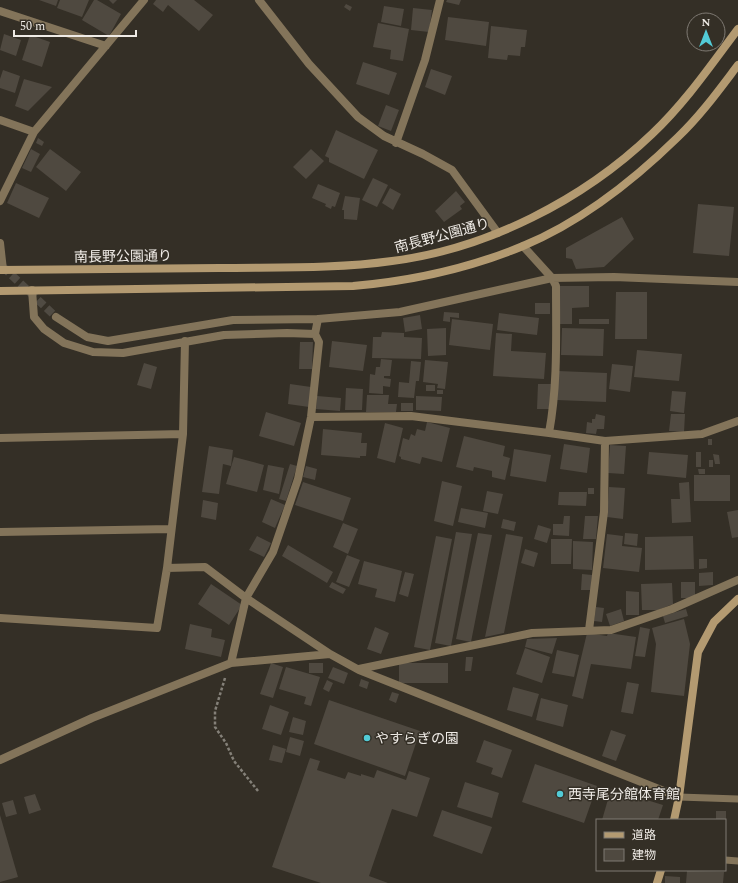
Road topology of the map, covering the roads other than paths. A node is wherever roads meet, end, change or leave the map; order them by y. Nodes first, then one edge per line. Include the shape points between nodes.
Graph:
1 (144, 0) edge
2 (260, 0) edge
3 (440, 0) edge
4 (0, 11) edge
5 (738, 29) edge
6 (106, 46) junction
7 (738, 65) edge
8 (0, 120) edge
9 (34, 132) junction
10 (396, 143) junction
11 (0, 201) edge
12 (498, 233) junction
13 (0, 243) edge
14 (523, 246) junction
15 (2, 270) edge
16 (552, 278) junction
17 (738, 282) edge
18 (32, 290) junction
19 (0, 291) edge
20 (56, 318) tunnel mouth
21 (318, 319) junction
22 (315, 334) junction
23 (185, 341) junction
24 (312, 417) junction
25 (738, 421) edge
26 (550, 433) junction
27 (183, 434) junction
28 (0, 438) edge
29 (605, 441) junction
30 (171, 528) junction
31 (0, 532) edge
32 (166, 568) junction
33 (738, 580) edge
34 (246, 598) junction
35 (738, 599) edge
36 (0, 618) edge
37 (589, 630) junction
38 (330, 654) junction
39 (232, 663) junction
40 (359, 670) junction
41 (0, 760) edge
42 (679, 797) junction
43 (738, 799) edge
44 (674, 819) edge
45 (726, 860) edge
46 (738, 861) edge
47 (661, 871) edge
48 (657, 883) edge

1 - 6 street
2 - 10 street via 309,64 358,117
3 - 10 street via 425,60
4 - 6 street
5 - 12 street, 南長野公園通り via 684,100 652,134 613,167 571,195 534,218
6 - 9 street
7 - 14 street via 679,136 645,167 580,216
8 - 9 street
9 - 11 street
10 - 12 street via 452,170
12 - 15 street, 南長野公園通り via 427,255 394,261 326,267
13 - 15 street
14 - 16 street
14 - 18 street via 467,265 380,284
16 - 17 street via 614,277
16 - 21 street via 400,312
16 - 26 street via 556,286 556,354
18 - 19 street
18 - 23 street via 32,310 38,323 53,336 80,349 107,354 123,353
20 - 21 street via 86,338 108,341 233,320
21 - 22 street
22 - 23 street via 240,334
22 - 24 street via 319,342
23 - 27 street
24 - 26 street via 411,416
24 - 34 street via 298,479 273,552
25 - 29 street via 702,434
26 - 29 street
27 - 28 street
27 - 30 street
29 - 37 street via 604,512
30 - 31 street
30 - 32 street
32 - 34 street via 205,567
32 - 36 street via 157,628
33 - 37 street via 672,609 611,630
34 - 38 street
34 - 39 street
35 - 42 street via 714,622 698,652
37 - 40 street via 532,633
38 - 39 street
38 - 40 street
39 - 41 street via 92,718
40 - 42 street
42 - 43 lane
42 - 44 street
45 - 46 lane
47 - 48 street

